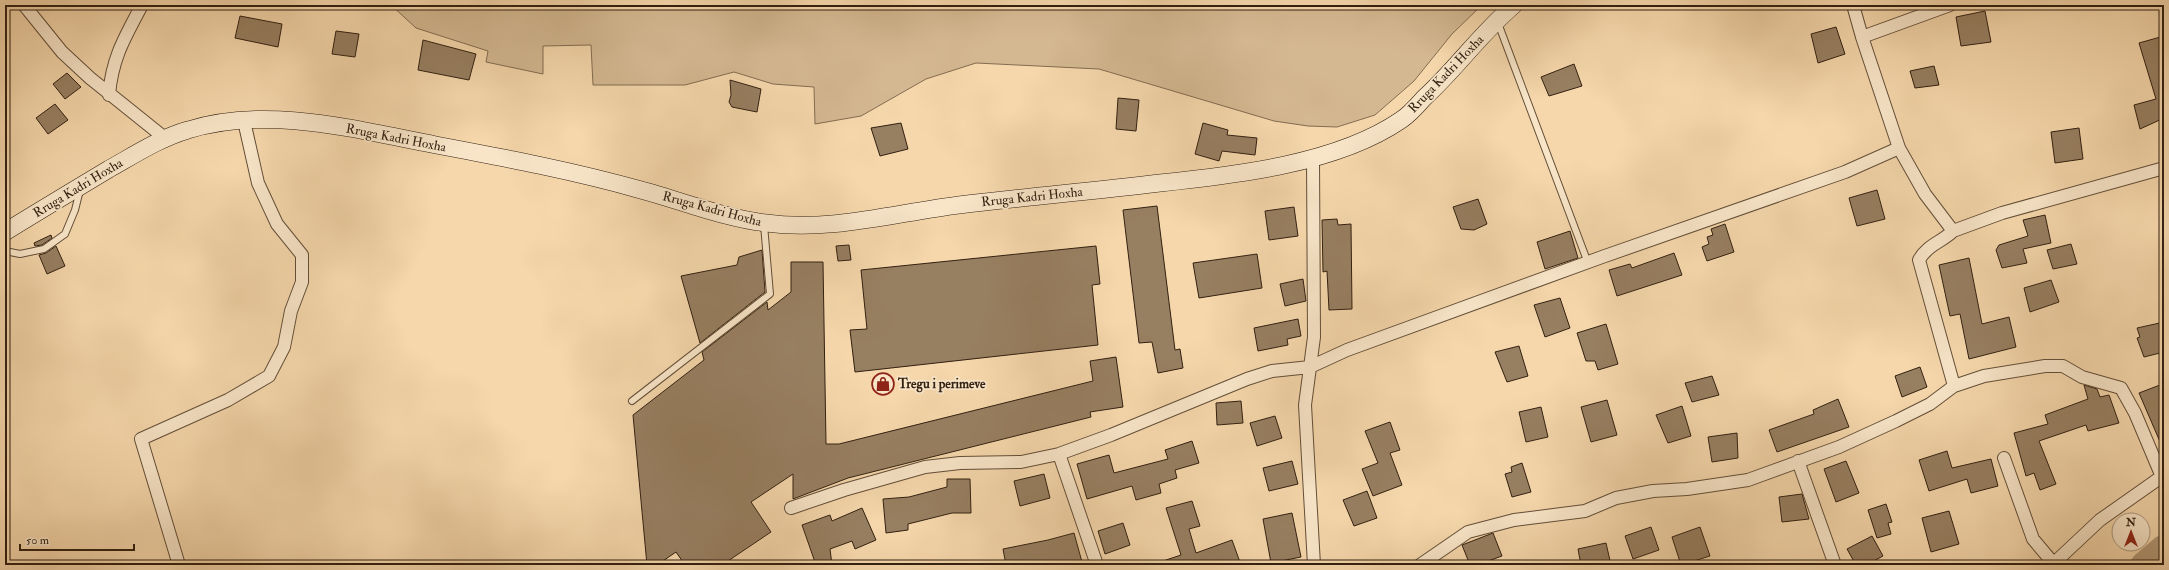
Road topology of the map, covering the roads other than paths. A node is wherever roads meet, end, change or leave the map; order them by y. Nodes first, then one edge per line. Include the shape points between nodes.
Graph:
1 (24, 5) edge
2 (142, 5) edge
3 (1514, 5) edge
4 (1853, 5) edge
5 (1950, 5) edge
6 (1497, 19) junction
7 (1862, 37) junction
8 (109, 95) junction
9 (244, 121) junction
10 (166, 139) junction
11 (1899, 148) junction
12 (1313, 158) junction
13 (2164, 168) edge
14 (80, 186) junction
15 (764, 223) junction
16 (1953, 231) junction
17 (5, 232) edge
18 (5, 251) edge
19 (1588, 263) junction
20 (1310, 367) junction
21 (1954, 386) junction
22 (632, 401) dead end
23 (1059, 454) junction
24 (2004, 458) dead end
25 (1798, 461) junction
26 (2163, 476) edge
27 (792, 508) dead end
28 (2053, 564) edge
29 (179, 565) edge
30 (1097, 565) edge
31 (1314, 565) edge
32 (1420, 565) edge
33 (1835, 565) edge

1 - 8 street via 62,52
2 - 8 street via 121,43 111,72
3 - 6 main road, Rruga Kadri Hoxha
4 - 7 street
5 - 7 street
6 - 12 main road, Rruga Kadri Hoxha via 1441,83 1402,120 1363,140
6 - 19 lane
7 - 11 street
8 - 10 street
9 - 10 main road, Rruga Kadri Hoxha via 209,124 185,130
9 - 15 main road, Rruga Kadri Hoxha via 283,120 327,125 542,164
9 - 29 street via 258,183 277,224 302,255 302,282 291,311 284,348 269,376 228,400 141,439
10 - 14 main road, Rruga Kadri Hoxha
11 - 16 street via 1925,194
11 - 19 street via 1845,172
12 - 15 main road, Rruga Kadri Hoxha via 1201,179 951,206 826,224
12 - 20 street via 1314,337
13 - 16 street via 1996,215
14 - 17 main road, Rruga Kadri Hoxha
14 - 18 lane via 76,210 64,234 44,249 20,254
15 - 22 lane via 770,294
16 - 21 street via 1924,251 1919,260
19 - 20 street via 1347,350
20 - 23 street via 1272,371 1247,379
20 - 31 street via 1305,405
21 - 25 street via 1930,404 1896,422 1839,447
21 - 26 street via 1984,376 2044,366 2063,366 2082,378 2121,388
23 - 27 street via 1021,462 960,463 925,467
23 - 30 street
24 - 28 street via 2033,539
25 - 32 street via 1748,480 1653,491 1616,498 1585,511 1514,520 1468,532
25 - 33 street
26 - 28 street via 2100,520

